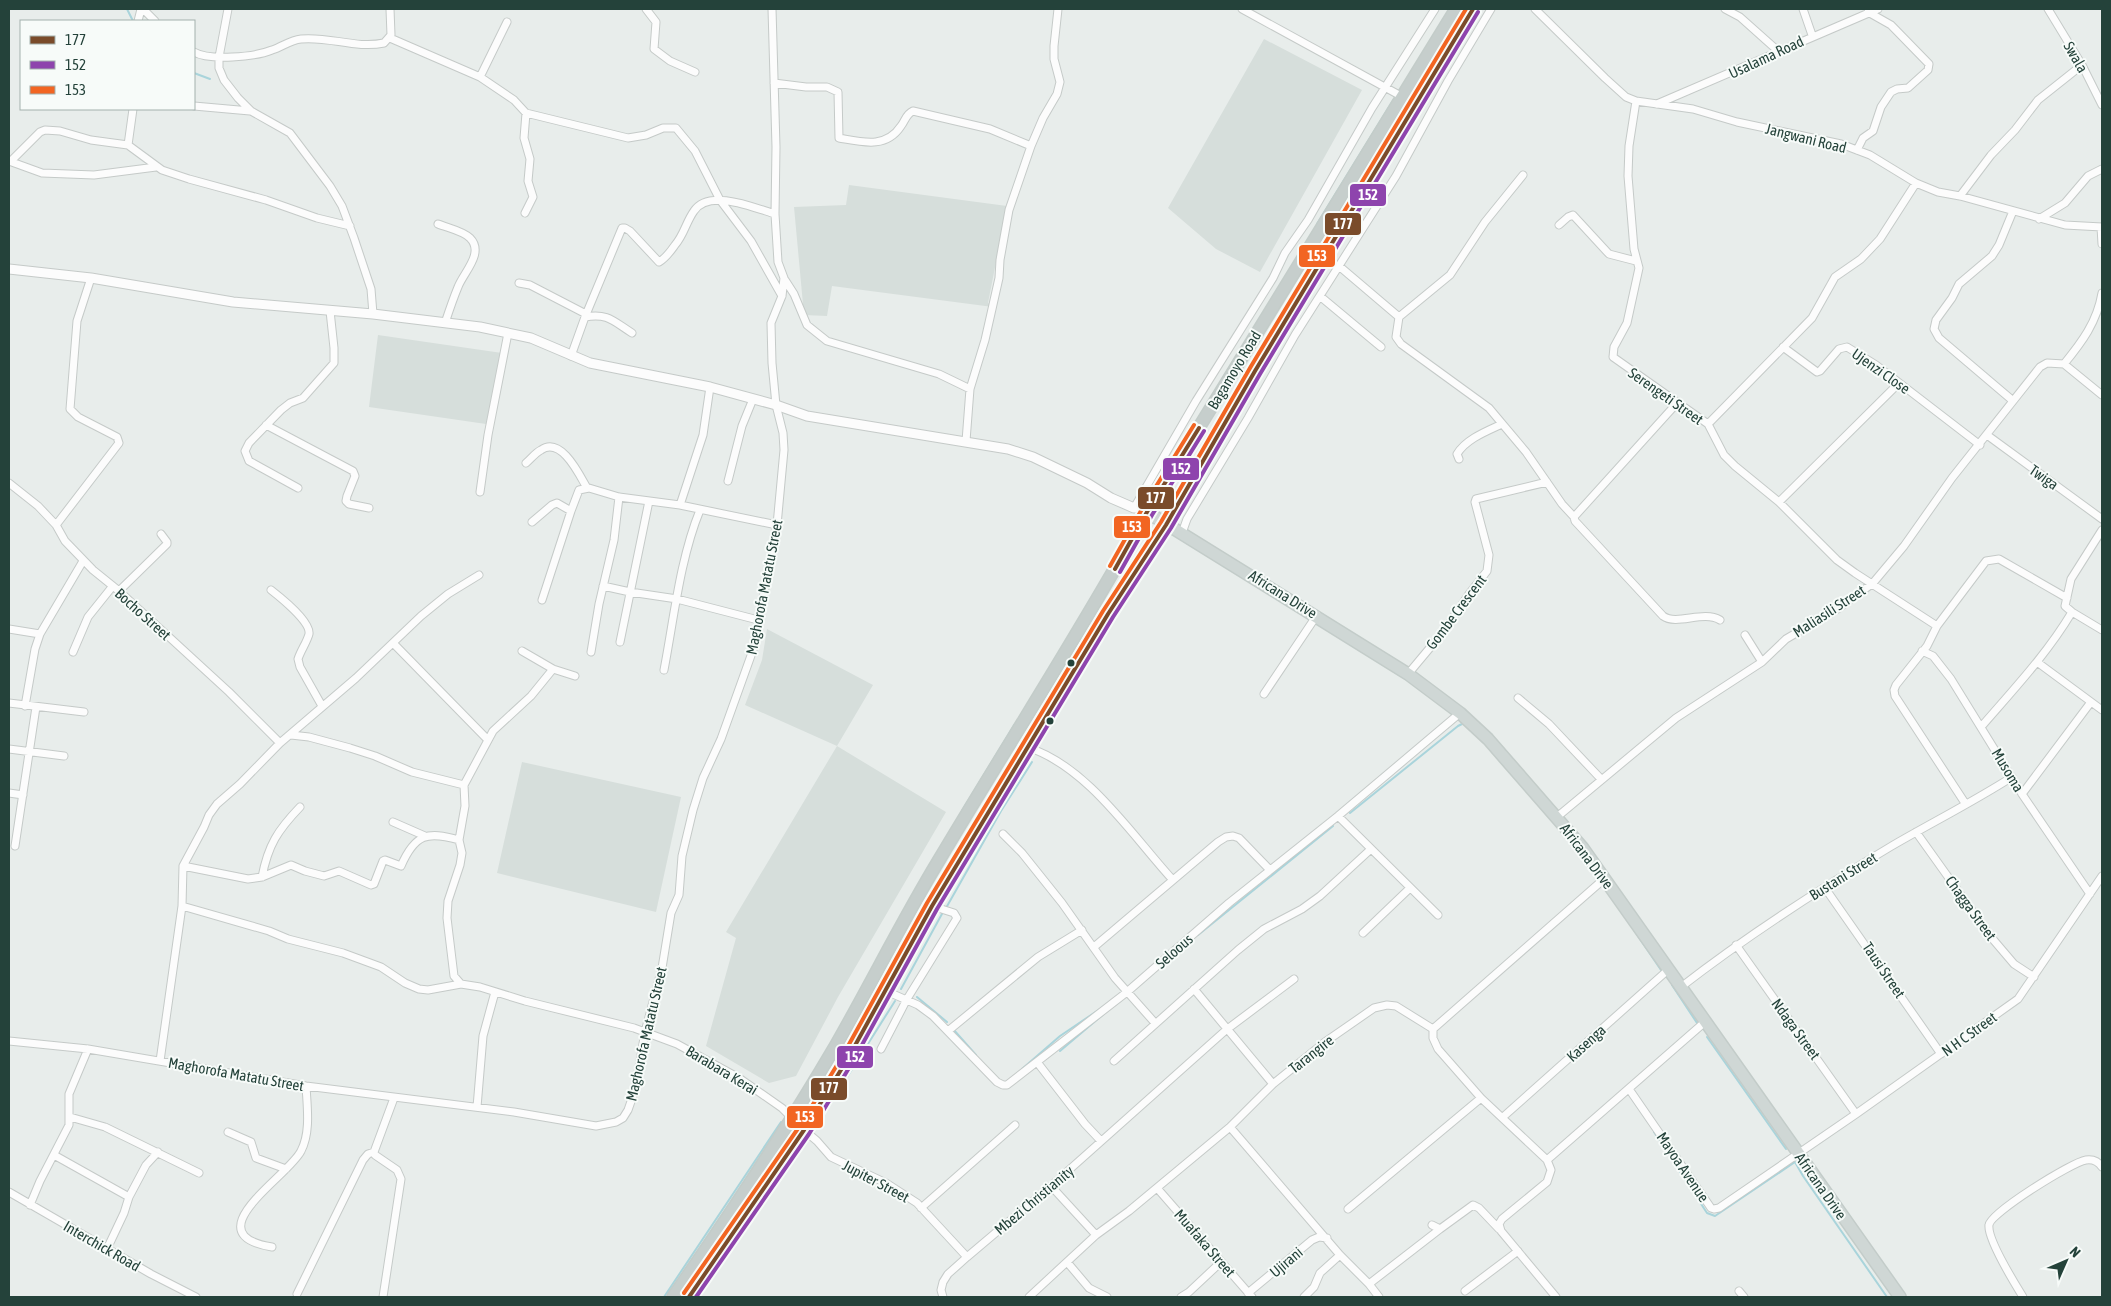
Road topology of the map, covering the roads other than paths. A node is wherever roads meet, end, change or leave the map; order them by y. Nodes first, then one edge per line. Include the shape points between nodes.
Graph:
1 (142, 9) edge
2 (228, 9) edge
3 (390, 9) edge
4 (646, 9) edge
5 (772, 9) edge
6 (1058, 9) edge
7 (1242, 9) edge
8 (1435, 9) edge
9 (1456, 9) edge
10 (1473, 9) edge
11 (1491, 9) edge
12 (1535, 9) edge
13 (1725, 9) edge
14 (1803, 9) edge
15 (1878, 9) edge
16 (2048, 9) edge
17 (1868, 12) junction
18 (154, 20) edge
19 (507, 22) dead end
20 (1812, 35) junction
21 (390, 38) junction
22 (1778, 51) junction
23 (195, 52) edge
24 (219, 57) junction
25 (2082, 65) junction
26 (695, 72) dead end
27 (480, 77) junction
28 (774, 83) junction
29 (1384, 87) junction
30 (1401, 96) junction
31 (2101, 100) edge
32 (1636, 101) junction
33 (1654, 105) junction
34 (195, 106) edge
35 (133, 110) edge
36 (251, 110) junction
37 (526, 113) junction
38 (128, 145) junction
39 (1031, 146) junction
40 (1857, 150) junction
41 (10, 161) edge
42 (156, 167) junction
43 (2102, 169) edge
44 (1523, 175) dead end
45 (1916, 183) junction
46 (1960, 196) junction
47 (720, 200) junction
48 (2012, 211) junction
49 (525, 213) dead end
50 (775, 214) junction
51 (2039, 219) junction
52 (438, 224) dead end
53 (1559, 225) dead end
54 (350, 226) junction
55 (2102, 227) edge
56 (2102, 244) edge
57 (1636, 261) junction
58 (1339, 266) junction
59 (9, 269) edge
60 (91, 278) junction
61 (784, 278) junction
62 (519, 283) dead end
63 (2102, 293) edge
64 (782, 296) junction
65 (1321, 297) junction
66 (2101, 303) edge
67 (330, 311) junction
68 (373, 314) junction
69 (585, 315) junction
70 (1399, 317) junction
71 (445, 324) junction
72 (508, 333) junction
73 (632, 334) dead end
74 (1380, 347) dead end
75 (1783, 347) junction
76 (571, 356) junction
77 (2064, 364) junction
78 (1899, 383) junction
79 (710, 387) junction
80 (970, 389) junction
81 (2102, 395) edge
82 (753, 399) junction
83 (2012, 400) junction
84 (1678, 402) junction
85 (776, 405) junction
86 (1502, 424) junction
87 (1708, 424) junction
88 (266, 426) junction
89 (1987, 435) junction
90 (966, 441) junction
91 (1980, 445) junction
92 (1459, 460) dead end
93 (526, 463) dead end
94 (728, 481) dead end
95 (1547, 482) junction
96 (9, 483) edge
97 (298, 488) dead end
98 (587, 488) junction
99 (480, 492) dead end
100 (619, 497) junction
101 (650, 500) junction
102 (1779, 502) junction
103 (680, 505) junction
104 (369, 508) dead end
105 (1134, 508) junction
106 (700, 510) junction
107 (571, 511) junction
108 (1147, 512) junction
109 (1574, 517) junction
110 (2102, 519) edge
111 (532, 522) dead end
112 (778, 525) junction
113 (1166, 525) junction
114 (56, 526) junction
115 (2102, 530) edge
116 (1182, 533) junction
117 (161, 534) dead end
118 (84, 560) junction
119 (480, 575) dead end
120 (1873, 583) junction
121 (603, 586) junction
122 (112, 587) junction
123 (271, 590) dead end
124 (119, 591) junction
125 (630, 592) junction
126 (2067, 598) junction
127 (676, 599) junction
128 (542, 600) dead end
129 (2072, 612) junction
130 (1317, 616) junction
131 (758, 620) junction
132 (1720, 620) dead end
133 (1937, 626) junction
134 (9, 629) edge
135 (2102, 630) edge
136 (40, 634) junction
137 (1745, 635) dead end
138 (620, 642) dead end
139 (393, 643) junction
140 (522, 651) dead end
141 (1922, 651) junction
142 (73, 652) dead end
143 (591, 652) dead end
144 (1762, 662) junction
145 (2037, 662) junction
146 (553, 669) junction
147 (664, 670) dead end
148 (1408, 674) junction
149 (575, 676) dead end
150 (1264, 694) dead end
151 (1518, 698) dead end
152 (2091, 702) junction
153 (9, 704) edge
154 (25, 706) junction
155 (322, 706) junction
156 (36, 707) junction
157 (2102, 710) edge
158 (84, 712) dead end
159 (1460, 713) junction
160 (1981, 727) junction
161 (290, 735) junction
162 (488, 740) junction
163 (280, 743) junction
164 (1027, 746) junction
165 (9, 749) edge
166 (30, 752) junction
167 (64, 756) dead end
168 (2012, 777) junction
169 (1601, 780) junction
170 (464, 784) junction
171 (9, 793) edge
172 (2022, 794) junction
173 (23, 795) junction
174 (1965, 804) junction
175 (300, 806) dead end
176 (1338, 816) junction
177 (1557, 817) junction
178 (393, 822) dead end
179 (1916, 832) junction
180 (1003, 834) dead end
181 (425, 836) junction
182 (459, 840) junction
183 (15, 846) dead end
184 (1371, 849) junction
185 (183, 866) junction
186 (1270, 870) junction
187 (2102, 876) edge
188 (262, 877) junction
189 (1604, 879) junction
190 (1172, 880) junction
191 (1410, 888) junction
192 (1826, 888) junction
193 (2090, 894) junction
194 (182, 906) junction
195 (932, 906) junction
196 (1438, 914) dead end
197 (1082, 930) junction
198 (1363, 933) dead end
199 (1736, 945) junction
200 (1094, 947) junction
201 (1669, 969) junction
202 (2034, 977) junction
203 (1294, 979) dead end
204 (461, 984) junction
205 (1681, 987) junction
206 (1194, 989) junction
207 (886, 990) junction
208 (495, 992) junction
209 (1128, 992) junction
210 (907, 999) junction
211 (1706, 1021) junction
212 (1154, 1023) junction
213 (1433, 1029) junction
214 (1226, 1030) junction
215 (948, 1031) junction
216 (645, 1032) junction
217 (9, 1040) edge
218 (88, 1049) junction
219 (881, 1049) dead end
220 (1941, 1054) junction
221 (160, 1061) junction
222 (1114, 1061) dead end
223 (1037, 1062) junction
224 (1273, 1084) junction
225 (306, 1086) junction
226 (1629, 1089) junction
227 (394, 1098) junction
228 (1481, 1098) junction
229 (477, 1107) junction
230 (1856, 1114) junction
231 (70, 1117) junction
232 (792, 1117) junction
233 (1502, 1117) junction
234 (1015, 1125) dead end
235 (1230, 1127) junction
236 (804, 1130) junction
237 (228, 1132) dead end
238 (1101, 1141) junction
239 (158, 1152) junction
240 (374, 1152) junction
241 (1799, 1154) junction
242 (54, 1155) junction
243 (1547, 1160) junction
244 (2102, 1167) edge
245 (286, 1170) junction
246 (199, 1173) dead end
247 (1051, 1186) junction
248 (1157, 1188) junction
249 (9, 1192) edge
250 (129, 1197) junction
251 (30, 1205) junction
252 (921, 1208) junction
253 (1348, 1209) dead end
254 (1432, 1225) dead end
255 (1440, 1229) junction
256 (1501, 1231) junction
257 (1096, 1235) junction
258 (1327, 1238) junction
259 (272, 1246) dead end
260 (107, 1249) junction
261 (1518, 1251) junction
262 (1340, 1255) junction
263 (967, 1257) junction
264 (1067, 1262) junction
265 (1221, 1262) junction
266 (1369, 1284) junction
267 (1465, 1291) dead end
268 (1739, 1291) dead end
269 (297, 1294) dead end
270 (1250, 1295) edge
271 (196, 1297) edge
272 (382, 1297) edge
273 (673, 1297) edge
274 (689, 1297) edge
275 (943, 1297) edge
276 (1029, 1297) edge
277 (1107, 1297) edge
278 (1181, 1297) edge
279 (1304, 1297) edge
280 (1380, 1297) edge
281 (1556, 1297) edge
282 (1744, 1297) edge
283 (1900, 1297) edge
284 (2023, 1297) edge

1 - 18 street
2 - 24 street
3 - 21 street
4 - 26 street via 656,22 654,49
5 - 28 street
6 - 39 street via 1054,59 1060,82
7 - 29 street
8 - 29 street
9 - 30 highway, Bagamoyo Road
10 - 113 highway, Bagamoyo Road
11 - 58 street via 1396,176
12 - 32 street, Jangwani Road via 1605,78
13 - 22 street via 1740,17
14 - 20 street
15 - 17 street, Usalama Road
16 - 25 street, Swala
17 - 20 street, Usalama Road
17 - 40 street via 1891,25 1929,64 1928,70 1908,88 1892,92 1881,106 1873,131 1863,138
19 - 27 street
20 - 22 street, Usalama Road
21 - 24 street via 375,45 298,39 266,52
21 - 27 street
22 - 33 street, Usalama Road
23 - 24 street via 204,57
24 - 36 street via 224,80
25 - 31 street, Swala
25 - 46 street via 2038,100
27 - 37 street via 514,100
28 - 39 street via 827,87 838,92 839,138 885,141 895,134 913,111 984,127
28 - 50 street
29 - 30 street
29 - 105 street via 1308,220
30 - 108 highway, Bagamoyo Road
32 - 33 street, Jangwani Road
32 - 57 street, Serengeti Street via 1628,176
33 - 40 street, Jangwani Road via 1693,109
34 - 36 street
35 - 38 street
36 - 54 street via 284,128 299,143 330,186
37 - 47 street via 628,138 663,128 676,128 695,151
37 - 49 street via 524,138 530,159 528,180 532,197
38 - 41 street via 46,130 35,136
38 - 42 street
39 - 80 street via 1009,210 993,307
40 - 45 street, Jangwani Road
41 - 42 street via 42,173 94,176
42 - 54 street
43 - 51 street via 2088,176 2065,204
44 - 70 street via 1450,275
45 - 46 street, Jangwani Road
45 - 75 street via 1880,239 1861,259 1835,277 1812,318
46 - 48 street, Jangwani Road
47 - 50 street via 731,200
47 - 64 street via 742,227
47 - 69 street via 698,206 679,241 659,262 630,231 622,228
48 - 51 street, Jangwani Road
48 - 83 street via 1992,256 1959,284 1936,320 1934,329 1939,338
50 - 61 street via 778,262
51 - 55 street, Jangwani Road via 2065,225
52 - 71 street via 467,235 476,250 459,284
53 - 57 street via 1572,215 1609,254
54 - 68 street via 371,289
55 - 56 street
57 - 84 street, Serengeti Street via 1639,268 1627,323 1614,346 1613,357
58 - 65 street
58 - 70 street
59 - 60 street
60 - 67 street via 232,302
60 - 114 street via 77,321 70,409 78,417 117,437 119,443
61 - 64 street, Maghorofa Matatu Street
61 - 80 street via 807,325 827,341 938,374
62 - 69 street via 530,285
63 - 66 street
64 - 85 street, Maghorofa Matatu Street via 771,322
65 - 74 street
65 - 116 street via 1295,335 1187,518
66 - 77 street via 2082,343
67 - 68 street
67 - 88 street via 334,364 304,398 290,403
68 - 71 street
69 - 73 street via 607,316
69 - 76 street
70 - 86 street via 1396,337 1401,344 1464,388
71 - 72 street
72 - 76 street via 531,338
72 - 99 street
75 - 78 street, Ujenzi Close via 1817,372 1839,349 1847,347
75 - 87 street
76 - 79 street via 590,363
77 - 81 street
77 - 83 street, Maliasili Street via 2047,363 2040,367
78 - 91 street, Ujenzi Close
78 - 102 street
79 - 82 street
79 - 103 street via 702,435
80 - 90 street
82 - 85 street
82 - 94 street via 742,426
83 - 89 street, Maliasili Street
84 - 87 street, Serengeti Street
84 - 109 street
85 - 90 street via 807,416
85 - 112 street, Maghorofa Matatu Street via 784,450
86 - 92 street via 1461,448
86 - 95 street
87 - 102 street, Serengeti Street via 1724,455
88 - 97 street via 246,448 246,458
88 - 104 street via 353,471 355,476 346,501
89 - 91 street, Maliasili Street
89 - 110 street, Twiga
90 - 105 street via 1033,457
91 - 120 street, Maliasili Street
93 - 98 street via 542,449 552,446 560,449
95 - 109 street
95 - 148 street, Gombe Crescent via 1476,499 1489,555 1487,571
96 - 114 street, Bocho Street via 38,506
98 - 100 street
98 - 107 street via 579,490
100 - 101 street
100 - 121 street via 614,540
101 - 103 street
101 - 125 street
102 - 120 street, Serengeti Street via 1837,560
103 - 106 street
105 - 108 street
106 - 112 street
106 - 127 street
107 - 111 street via 557,503
107 - 128 street
108 - 113 main road, Africana Drive
108 - 232 highway, Bagamoyo Road via 937,862
109 - 132 street via 1591,540 1665,618 1712,616
112 - 131 street, Maghorofa Matatu Street
113 - 116 main road, Africana Drive
113 - 164 highway, Bagamoyo Road
114 - 118 street, Bocho Street via 65,541
115 - 126 street via 2071,579
116 - 130 main road, Africana Drive
117 - 124 street via 166,546
118 - 122 street, Bocho Street
118 - 136 street
119 - 139 street via 448,594
120 - 133 street, Serengeti Street
120 - 144 street, Maliasili Street via 1839,608 1786,639
121 - 125 street
121 - 143 street
122 - 124 street, Bocho Street
122 - 142 street via 88,618
123 - 155 street via 302,618 309,630 298,659
124 - 163 street, Bocho Street
125 - 127 street
125 - 138 street
126 - 129 street via 2065,606
126 - 133 street via 2003,561 1990,559
127 - 131 street
127 - 147 street
129 - 135 street
129 - 145 street
130 - 148 main road, Africana Drive
130 - 150 street
131 - 216 street, Maghorofa Matatu Street via 753,650 693,810 682,856 679,895 671,913 662,968
133 - 141 street
134 - 136 street
136 - 154 street
137 - 144 street
139 - 155 street
139 - 162 street
140 - 146 street
141 - 160 street, Musoma via 1933,656
141 - 174 street via 1894,692
144 - 169 street, Maliasili Street via 1676,718
145 - 152 street
145 - 160 street
146 - 149 street
146 - 162 street via 531,696 492,731
148 - 159 main road, Africana Drive
151 - 169 street via 1549,724
152 - 157 street
152 - 172 street
153 - 154 street
154 - 156 street
155 - 161 street
156 - 158 street
156 - 166 street
159 - 176 street, Seloous
159 - 177 main road, Africana Drive via 1488,738
160 - 168 street, Musoma
161 - 163 street
161 - 170 street via 343,746 412,772
162 - 170 street
163 - 185 street via 217,804
164 - 190 street via 1050,756 1086,782
164 - 195 highway, Bagamoyo Road
165 - 166 street
166 - 167 street
166 - 173 street
168 - 172 street, Musoma
168 - 174 street, Bustani Street
169 - 177 street, Maliasili Street
170 - 182 street via 465,806
171 - 173 street
172 - 193 street, Musoma
173 - 183 street
174 - 179 street, Bustani Street
175 - 188 street via 273,840
176 - 184 street
176 - 186 street, Seloous
177 - 189 main road, Africana Drive
178 - 181 street
179 - 192 street, Bustani Street
179 - 202 street, Chagga Street via 1991,937 2014,964
180 - 197 street via 1022,853
181 - 182 street via 438,834
181 - 188 street via 407,853 401,866 382,861 371,885 340,871 326,876 291,865
182 - 204 street via 462,854 448,901 447,918 454,976
184 - 191 street
184 - 206 street via 1320,896 1264,929
185 - 188 street via 242,879
185 - 194 street
186 - 190 street via 1240,838 1226,836
186 - 209 street, Seloous
187 - 193 street, N H C Street
189 - 201 main road, Africana Drive
189 - 213 street
190 - 200 street
191 - 196 street
191 - 198 street
192 - 199 street, Bustani Street
192 - 220 street, Tausi Street
193 - 202 street, N H C Street
194 - 204 street via 343,953 381,967 419,989
194 - 221 street
195 - 207 highway, Bagamoyo Road
195 - 210 street via 954,913 957,918
197 - 200 street
197 - 215 street via 1038,957
199 - 205 street, Bustani Street
199 - 230 street, Ndaga Street
200 - 209 street
201 - 205 main road, Africana Drive
201 - 233 street, Kasenga
202 - 220 street, N H C Street via 2018,999
203 - 214 street, Mbezi Christianity
204 - 208 street, Barabara Kerai
205 - 211 main road, Africana Drive
206 - 212 street
206 - 214 street
207 - 210 street, Seloous
207 - 236 highway, Bagamoyo Road
208 - 216 street, Barabara Kerai
208 - 229 street via 483,1036
209 - 212 street
209 - 223 street, Seloous
210 - 215 street, Seloous via 933,1016
210 - 219 street
211 - 226 street
211 - 241 main road, Africana Drive
212 - 222 street
213 - 224 street, Tarangire via 1396,1006 1380,1006 1325,1042
213 - 228 street via 1438,1049
214 - 224 street
214 - 238 street, Mbezi Christianity
215 - 223 street, Seloous via 1003,1086
216 - 229 street, Maghorofa Matatu Street via 628,1110 616,1122 596,1126
216 - 232 street, Barabara Kerai via 708,1059
217 - 218 street, Maghorofa Matatu Street
218 - 221 street, Maghorofa Matatu Street
218 - 231 street via 70,1094
220 - 230 street, N H C Street
221 - 225 street, Maghorofa Matatu Street
223 - 238 street
224 - 235 street, Tarangire
225 - 227 street, Maghorofa Matatu Street
225 - 245 street via 304,1145
226 - 241 street, Mayoa Avenue via 1714,1210
226 - 243 street
227 - 229 street, Maghorofa Matatu Street
227 - 240 street
228 - 233 street
228 - 253 street
230 - 241 street, N H C Street
231 - 239 street via 105,1127
231 - 242 street
232 - 236 street, Barabara Kerai
232 - 273 highway, Bagamoyo Road via 741,1199
233 - 243 street
234 - 252 street
235 - 248 street, Tarangire
235 - 258 street
236 - 252 street, Jupiter Street via 831,1157 886,1183
236 - 274 highway, Bagamoyo Road
237 - 245 street via 251,1142 257,1159
238 - 247 street, Mbezi Christianity
239 - 246 street
239 - 250 street via 146,1165
240 - 269 street via 363,1160
240 - 272 street via 397,1170 401,1179
241 - 283 main road, Africana Drive
242 - 250 street
242 - 251 street
243 - 256 street via 1551,1170 1547,1182 1502,1219 1499,1224
244 - 284 street via 2091,1159 2074,1164 2018,1198 1989,1224 1990,1234
245 - 259 street via 249,1206 242,1226 242,1232 251,1241
247 - 257 street
247 - 263 street, Mbezi Christianity
248 - 257 street, Tarangire
248 - 265 street, Muafaka Street
249 - 251 street, Interchick Road
250 - 260 street
251 - 260 street, Interchick Road
252 - 263 street, Jupiter Street
254 - 255 street
255 - 256 street via 1473,1205
255 - 266 street
256 - 261 street
257 - 264 street, Tarangire
258 - 262 street
258 - 270 street, Ujirani via 1312,1240
260 - 271 street, Interchick Road
261 - 267 street
261 - 281 street
262 - 266 street
262 - 279 street via 1320,1273 1314,1287
263 - 275 street, Mbezi Christianity via 948,1274 941,1290
264 - 276 street, Tarangire
264 - 277 street via 1093,1291
265 - 270 street, Muafaka Street
265 - 278 street
266 - 280 street
268 - 282 street

